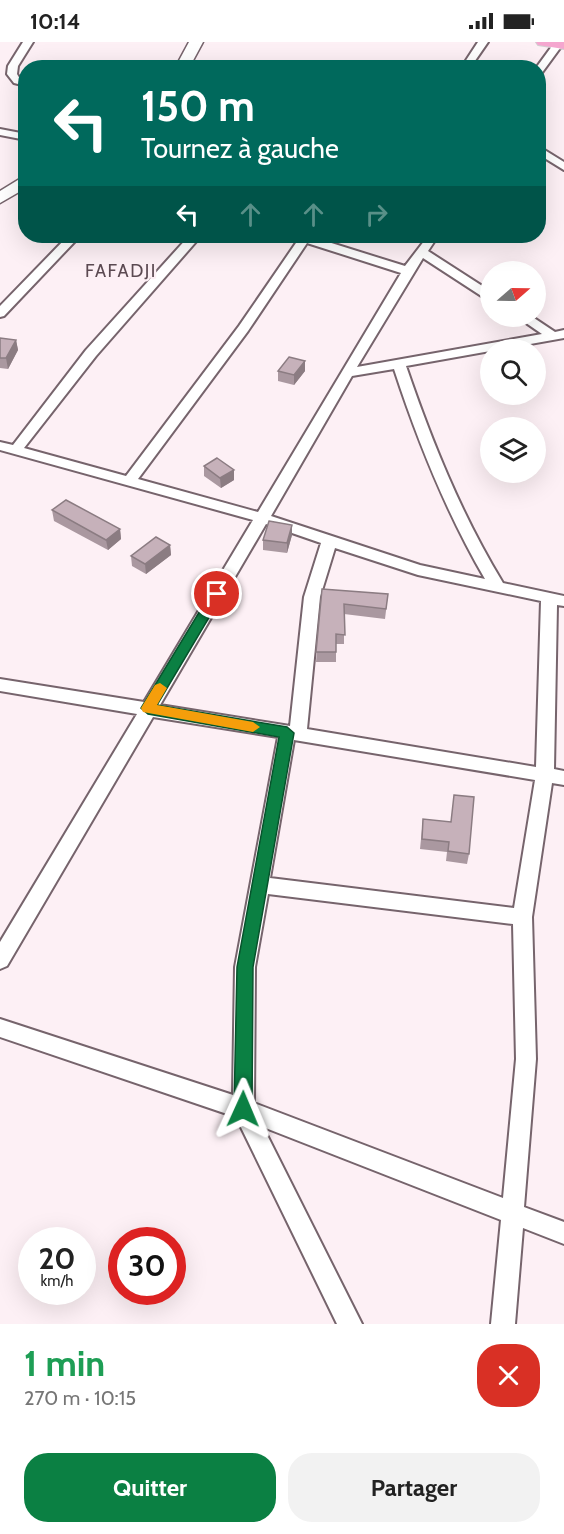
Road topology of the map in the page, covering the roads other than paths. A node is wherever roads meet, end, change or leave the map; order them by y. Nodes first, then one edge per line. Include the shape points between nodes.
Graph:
1 (28, 42) edge
2 (196, 42) edge
3 (483, 42) edge
4 (554, 43) edge
5 (186, 60) edge
6 (471, 60) edge
7 (545, 60) edge
8 (18, 81) edge
9 (0, 132) edge
10 (18, 135) edge
11 (546, 155) edge
12 (564, 167) edge
13 (18, 186) edge
14 (0, 198) edge
15 (67, 243) edge
16 (189, 243) edge
17 (297, 243) edge
18 (320, 243) edge
19 (428, 243) edge
20 (422, 252) junction
21 (408, 271) junction
22 (480, 290) edge
23 (0, 313) edge
24 (543, 327) edge
25 (558, 335) edge
26 (399, 364) junction
27 (348, 373) junction
28 (0, 446) edge
29 (16, 450) junction
30 (130, 481) junction
31 (262, 518) junction
32 (329, 542) junction
33 (498, 588) junction
34 (556, 599) edge
35 (0, 686) edge
36 (148, 708) junction
37 (292, 734) junction
38 (555, 776) edge
39 (260, 885) junction
40 (522, 917) junction
41 (0, 960) edge
42 (0, 1028) edge
43 (243, 1109) junction
44 (512, 1213) junction
45 (564, 1233) edge
46 (350, 1324) edge
47 (503, 1324) edge

1 - 8 street via 14,66 12,74
2 - 5 main road
3 - 6 street
4 - 7 street
9 - 10 street
11 - 12 street
13 - 14 main road
15 - 23 street
16 - 29 street via 91,353
17 - 30 street via 244,328
18 - 21 street
19 - 20 street
20 - 21 street
20 - 22 street
21 - 27 street
24 - 25 street
25 - 26 street
26 - 27 street
26 - 33 street via 441,483
27 - 31 street
28 - 29 street
29 - 30 street
30 - 31 street
31 - 32 street
31 - 36 street
32 - 33 street via 418,570
32 - 37 street via 312,597
33 - 34 street
34 - 38 street
35 - 36 street
36 - 37 street
36 - 41 street
37 - 38 street
37 - 39 street
38 - 40 street
39 - 40 street
39 - 43 street via 245,967
40 - 44 street via 526,1059
42 - 43 street
43 - 44 street
43 - 46 street
44 - 45 street
44 - 47 street

